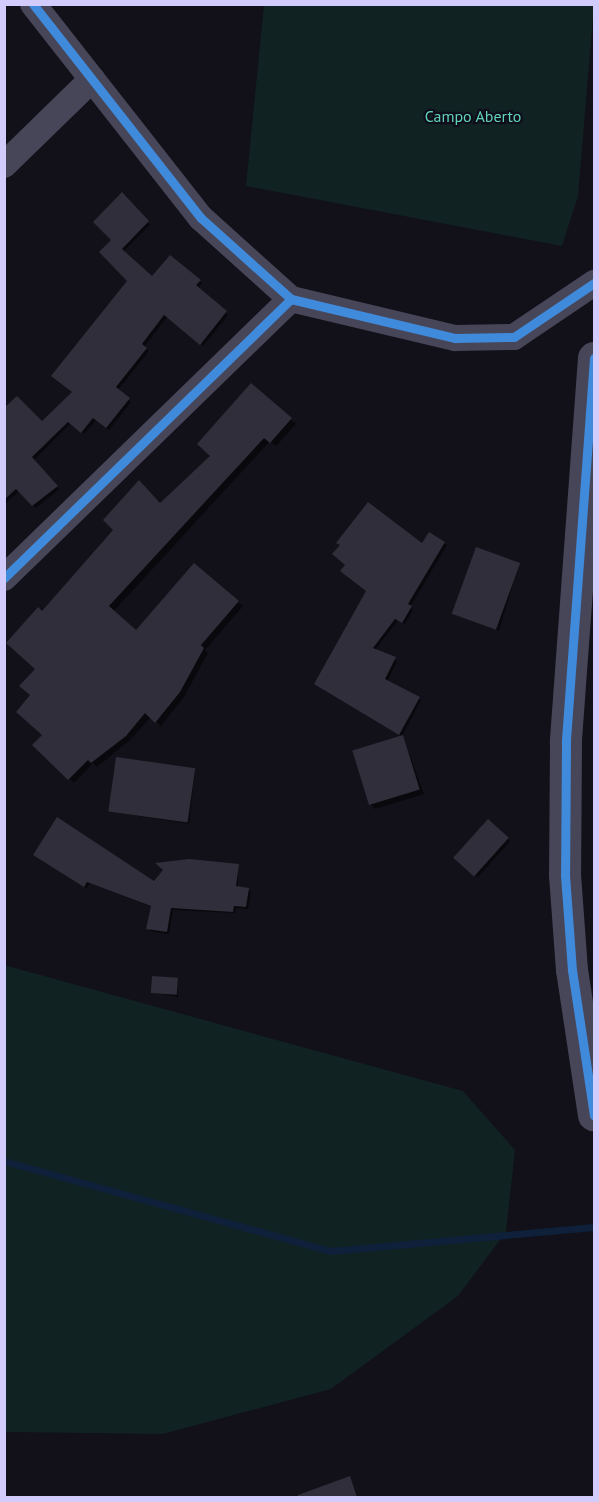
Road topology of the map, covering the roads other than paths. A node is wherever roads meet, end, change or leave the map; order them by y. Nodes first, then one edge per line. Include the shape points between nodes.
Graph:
1 (33, 4) edge
2 (92, 79) junction
3 (4, 165) edge
4 (594, 283) edge
5 (291, 300) junction
6 (594, 358) edge
7 (4, 578) edge
8 (594, 1115) edge

1 - 2 street
2 - 3 street
2 - 5 street via 201,218
4 - 5 street via 514,337 455,338
5 - 7 street
6 - 8 street via 566,742 565,864 572,970

